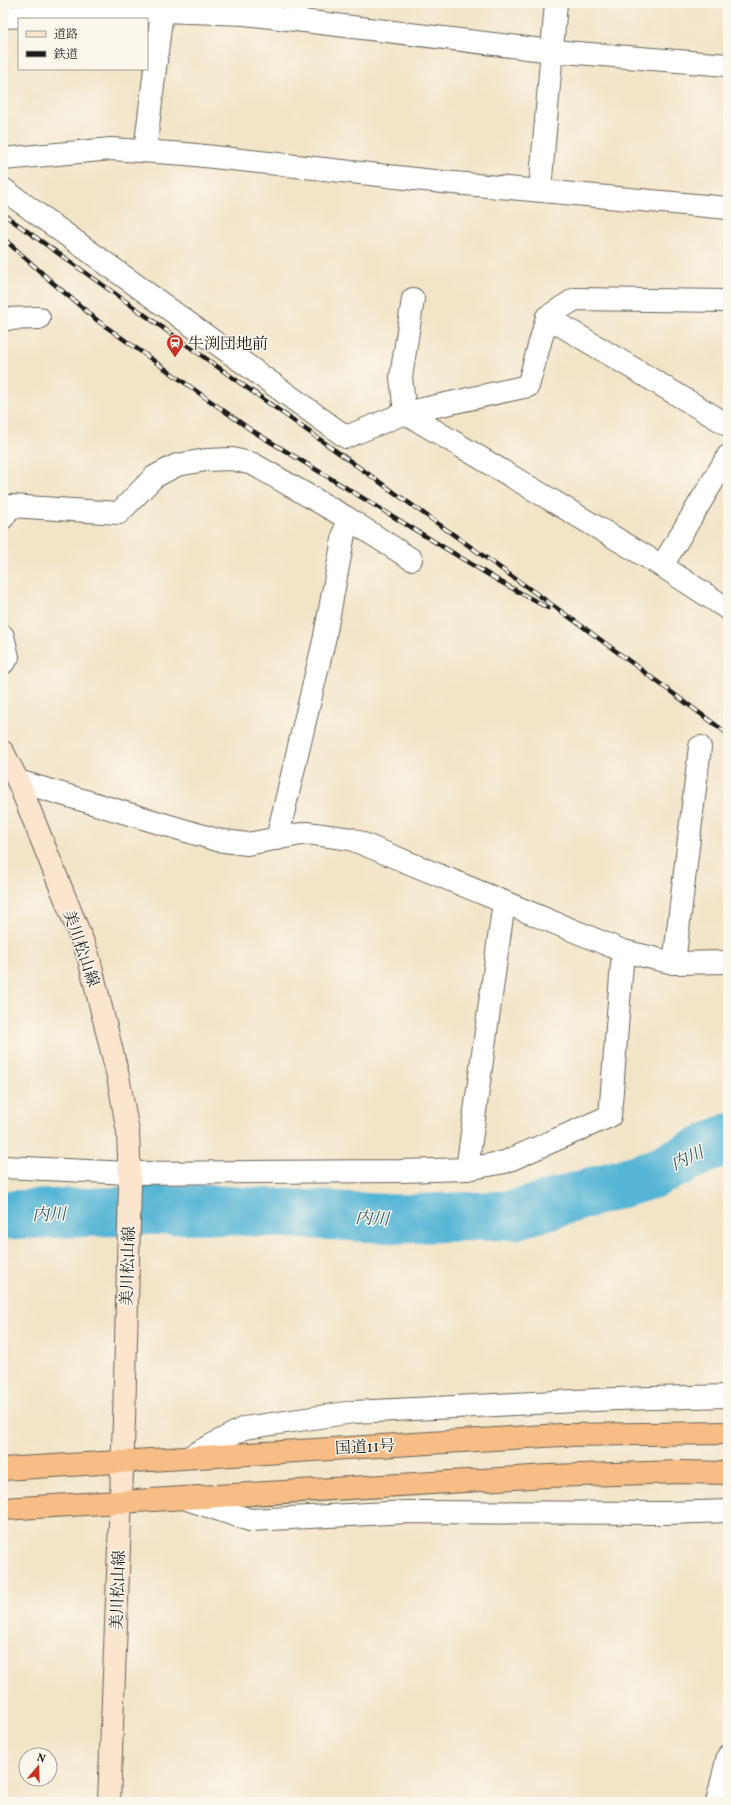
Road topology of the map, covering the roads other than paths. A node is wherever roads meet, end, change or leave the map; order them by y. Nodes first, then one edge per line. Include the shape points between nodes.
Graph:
1 (556, 3) edge
2 (163, 7) edge
3 (3, 17) edge
4 (552, 51) junction
5 (728, 65) edge
6 (145, 151) junction
7 (3, 159) edge
8 (3, 189) edge
9 (540, 190) junction
10 (728, 208) edge
11 (413, 299) dead end
12 (728, 301) edge
13 (547, 317) junction
14 (40, 318) dead end
15 (3, 319) edge
16 (405, 413) junction
17 (728, 425) edge
18 (728, 456) edge
19 (3, 518) edge
20 (347, 518) junction
21 (411, 559) dead end
22 (662, 566) junction
23 (728, 609) edge
24 (3, 636) edge
25 (3, 663) edge
26 (700, 747) dead end
27 (3, 752) edge
28 (18, 781) junction
29 (277, 839) junction
30 (504, 902) junction
31 (623, 951) junction
32 (728, 962) edge
33 (674, 963) junction
34 (3, 1167) edge
35 (467, 1168) junction
36 (130, 1178) junction
37 (728, 1396) edge
38 (728, 1433) edge
39 (189, 1456) junction
40 (122, 1460) junction
41 (3, 1469) edge
42 (728, 1473) edge
43 (184, 1498) junction
44 (121, 1502) junction
45 (3, 1509) edge
46 (728, 1511) edge
47 (728, 1756) edge
48 (109, 1802) edge
49 (717, 1802) edge

1 - 4 street
2 - 3 street
2 - 4 street via 244,14
2 - 6 street
4 - 5 street
4 - 9 street
6 - 7 street via 112,149
6 - 9 street
8 - 16 street via 346,437
9 - 10 street
11 - 16 street via 401,377
12 - 13 street via 575,300
13 - 16 street via 528,386
13 - 17 street
14 - 15 street
16 - 22 street
18 - 22 street
19 - 20 street via 11,506 119,513 154,477 177,466 206,460 232,459 253,464
20 - 21 street
20 - 29 street via 324,641
22 - 23 street
24 - 25 street via 8,657
26 - 33 street
27 - 28 main road, 美川松山線
28 - 29 street via 217,840 246,844
28 - 36 main road, 美川松山線 via 88,955 118,1076 128,1132
29 - 30 street via 307,833 351,839
30 - 31 street
30 - 35 street
31 - 33 street
31 - 35 street via 610,1116 505,1162
32 - 33 street
34 - 36 street
35 - 36 street
36 - 40 main road, 美川松山線
37 - 39 street via 608,1399 353,1412 244,1428
38 - 39 highway, 国道11号 via 561,1435
39 - 40 highway, 国道11号
40 - 41 highway, 国道11号
40 - 44 main road, 美川松山線
42 - 43 highway via 548,1476
43 - 44 highway
43 - 46 street via 250,1520 408,1512
44 - 45 highway
44 - 48 main road, 美川松山線
47 - 49 street

